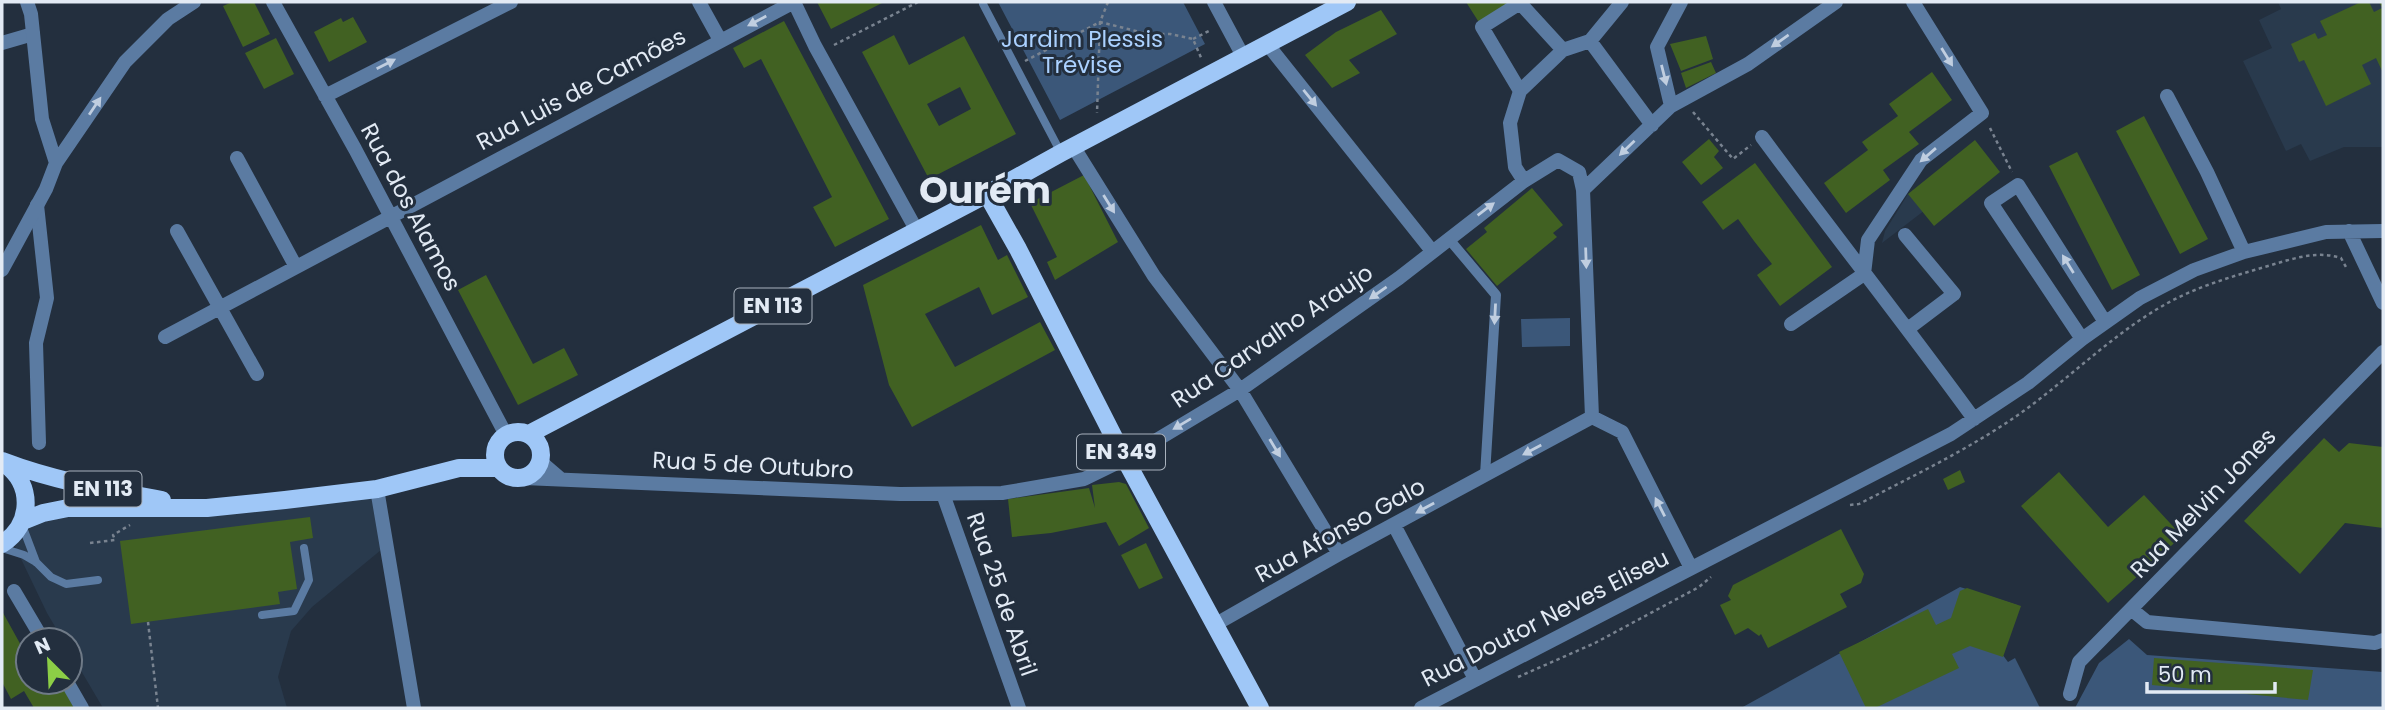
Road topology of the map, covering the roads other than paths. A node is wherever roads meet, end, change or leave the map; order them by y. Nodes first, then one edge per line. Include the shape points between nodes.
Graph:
1 (27, 2) edge
2 (194, 2) edge
3 (273, 2) edge
4 (511, 2) edge
5 (699, 2) edge
6 (794, 2) edge
7 (1214, 2) edge
8 (1347, 2) edge
9 (1622, 2) edge
10 (1681, 2) edge
11 (1836, 2) edge
12 (1913, 2) edge
13 (1520, 3) edge
14 (983, 4) dead end
15 (33, 34) junction
16 (720, 40) junction
17 (1590, 41) junction
18 (2, 43) edge
19 (1268, 45) junction
20 (1563, 50) junction
21 (1244, 58) junction
22 (1520, 91) junction
23 (325, 96) junction
24 (2167, 96) dead end
25 (1676, 103) junction
26 (1652, 125) junction
27 (1762, 137) road end
28 (1067, 149) junction
29 (237, 158) dead end
30 (56, 163) junction
31 (1524, 181) junction
32 (1583, 190) junction
33 (987, 194) junction
34 (37, 205) junction
35 (390, 216) junction
36 (177, 231) dead end
37 (917, 231) junction
38 (2349, 231) junction
39 (2383, 231) edge
40 (1905, 235) dead end
41 (1448, 238) junction
42 (1432, 251) junction
43 (2244, 252) junction
44 (296, 267) junction
45 (2, 270) edge
46 (1864, 274) junction
47 (2383, 303) edge
48 (219, 308) junction
49 (2105, 322) junction
50 (1791, 324) dead end
51 (1909, 328) junction
52 (165, 337) dead end
53 (2082, 339) junction
54 (2383, 352) edge
55 (257, 374) dead end
56 (1240, 390) junction
57 (1592, 417) junction
58 (1974, 419) junction
59 (501, 442) junction
60 (39, 443) dead end
61 (536, 448) junction
62 (1125, 459) junction
63 (2, 462) edge
64 (459, 468) junction
65 (498, 468) junction
66 (1485, 475) junction
67 (524, 478) junction
68 (562, 480) junction
69 (377, 489) junction
70 (943, 494) junction
71 (206, 508) junction
72 (22, 523) junction
73 (1394, 525) junction
74 (2, 546) edge
75 (304, 548) dead end
76 (1339, 554) junction
77 (36, 562) junction
78 (1691, 568) junction
79 (98, 580) dead end
80 (15, 591) dead end
81 (2131, 609) junction
82 (262, 615) dead end
83 (1216, 624) junction
84 (35, 626) edge
85 (2383, 640) edge
86 (1475, 679) junction
87 (2070, 694) dead end
88 (414, 708) edge
89 (1019, 708) edge
90 (1260, 708) edge
91 (1421, 708) edge

1 - 15 street
30 -> 2 street via 125,62 168,19
3 - 23 street, Rua dos Alamos
23 -> 4 street
5 - 16 street
6 -> 16 street, Rua Luis de Camões
6 - 37 street
7 - 21 street
8 - 19 main road, EN 113
9 - 17 street
10 -> 25 street via 1657,47
11 -> 25 street via 1748,64
12 -> 46 street via 1982,113 1921,160 1868,240
13 - 20 street
13 - 22 street via 1482,27
14 - 28 lane
15 - 18 street
15 - 30 street via 42,119
16 - 35 street, Rua Luis de Camões
17 - 20 street
17 - 26 street
19 - 21 main road, EN 113
19 -> 42 street
20 - 22 street
21 - 28 main road, EN 113
22 - 31 street via 1510,123 1515,167
23 - 35 street, Rua dos Alamos
24 - 43 street
25 - 26 street
26 -> 32 street
27 - 46 street
28 - 33 main road, EN 113
28 -> 56 street
29 - 44 street
30 - 34 street
31 - 32 street, Rua Carvalho Araujo via 1558,160 1579,172
41 -> 31 street, Rua Carvalho Araujo
32 -> 57 street
33 - 37 main road, EN 113
33 - 62 main road, EN 349
34 - 45 street
34 - 60 street via 47,298 36,343
35 - 44 street, Rua Luis de Camões
35 - 59 street, Rua dos Alamos
36 - 48 street
37 - 61 main road, EN 113 via 558,418
38 - 39 street, Rua Doutor Neves Eliseu
38 - 43 street, Rua Doutor Neves Eliseu via 2326,232
38 - 47 street
40 - 51 street via 1954,294
41 - 42 street, Rua Carvalho Araujo
41 -> 66 street via 1496,295
42 -> 56 street, Rua Carvalho Araujo
43 - 49 street, Rua Doutor Neves Eliseu via 2194,270
44 - 48 street, Rua Luis de Camões
46 - 50 street
46 - 51 street
48 - 52 street, Rua Luis de Camões
48 - 55 street
49 - 53 street, Rua Doutor Neves Eliseu
49 -> 53 street via 2018,185 1992,203
51 - 58 street
53 - 58 street, Rua Doutor Neves Eliseu
54 - 81 street, Rua Melvin Jones
56 -> 62 street, Rua Carvalho Araujo
56 -> 76 street
57 -> 66 street, Rua Afonso Galo
78 -> 57 street via 1622,432
58 - 78 street, Rua Doutor Neves Eliseu
59 - 61 main road, EN 113 via 521,432
59 - 64 main road, EN 113
59 - 65 main road via 495,462
61 - 67 main road, EN 113 via 537,469
61 - 68 street
62 - 70 street, Rua Carvalho Araujo via 1084,479 1002,493
62 - 83 main road, EN 349
63 - 71 main road, EN 113 via 73,484
63 - 72 main road, EN 113 via 12,469 25,493
64 - 65 main road, EN 113
64 - 69 main road, EN 113
65 - 67 main road, EN 113 via 509,477
66 -> 73 street, Rua Afonso Galo
67 - 68 street, Rua 5 de Outubro
68 - 70 street, Rua 5 de Outubro
69 - 71 main road, EN 113
69 - 88 street
70 - 89 street, Rua 25 de Abril
71 - 72 main road, EN 113 via 68,508
72 - 74 main road, EN 113
72 - 77 lane
73 - 76 street, Rua Afonso Galo
73 - 86 street
74 - 77 lane
75 - 82 lane via 309,580 294,611
76 - 83 street, Rua Afonso Galo
77 - 79 lane via 66,584
78 - 86 street, Rua Doutor Neves Eliseu
80 - 84 street
81 - 85 street via 2147,622 2375,643
81 - 87 street, Rua Melvin Jones via 2080,662
83 - 90 main road, EN 349
86 - 91 street, Rua Doutor Neves Eliseu

